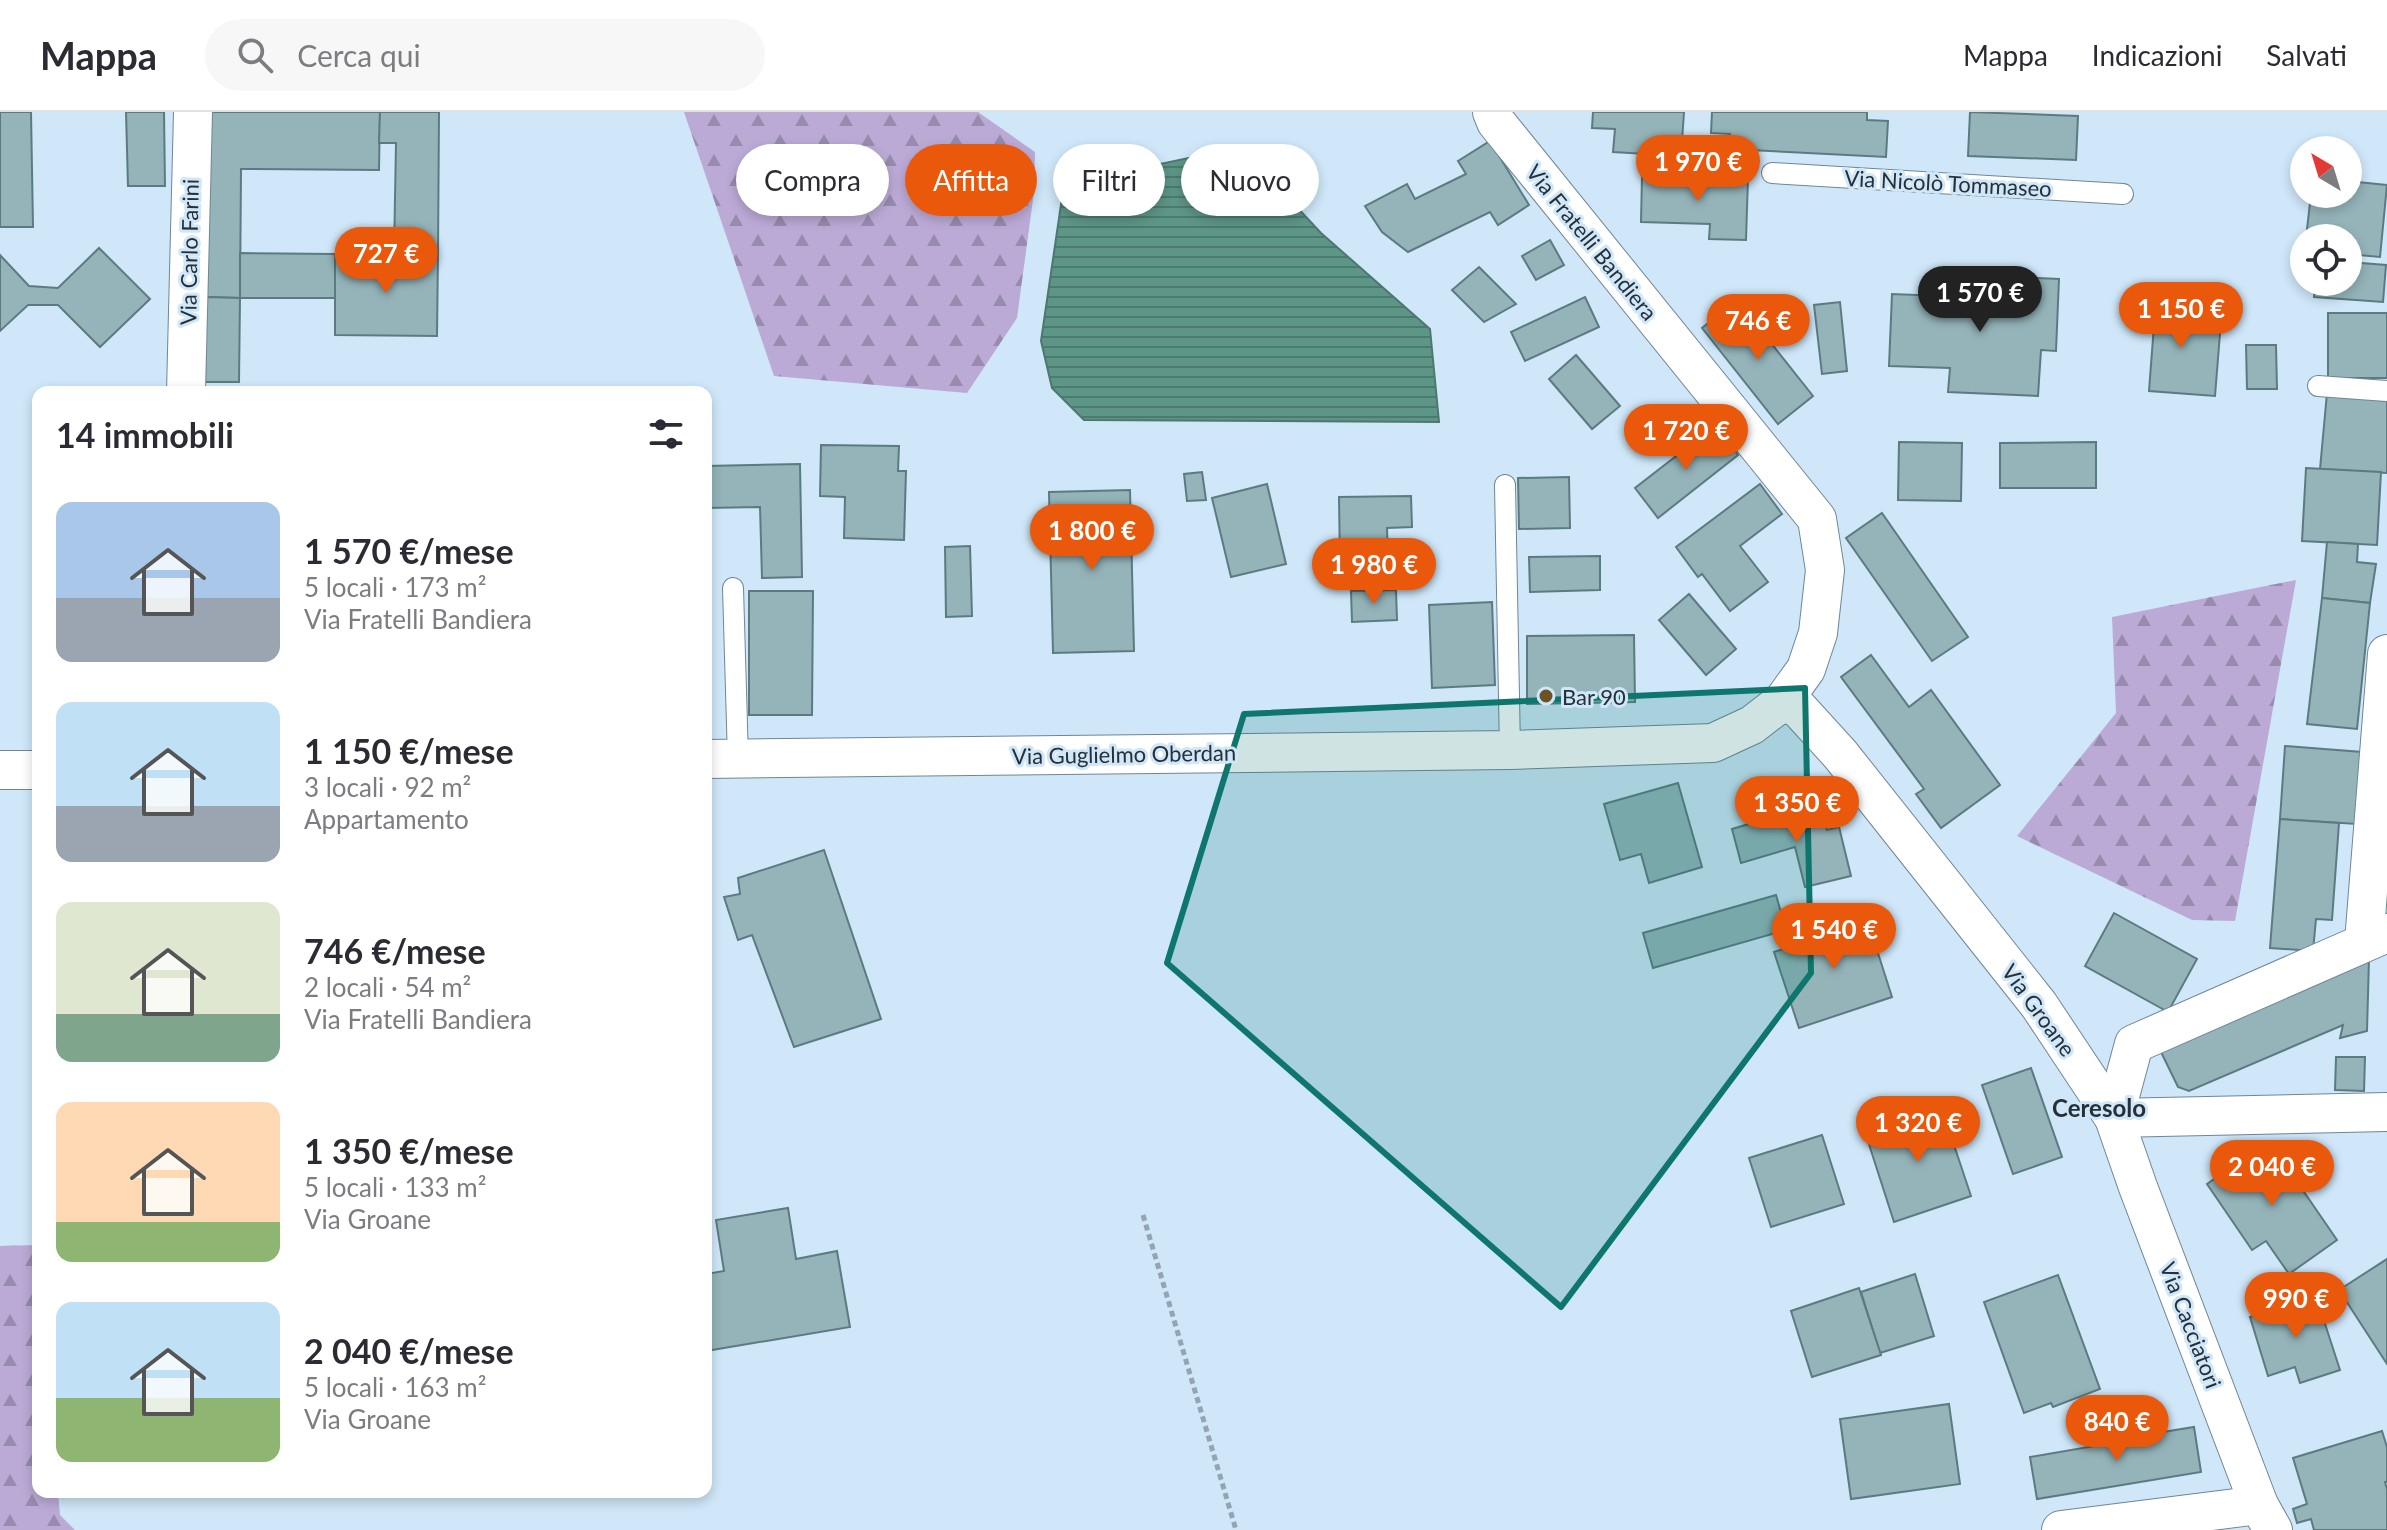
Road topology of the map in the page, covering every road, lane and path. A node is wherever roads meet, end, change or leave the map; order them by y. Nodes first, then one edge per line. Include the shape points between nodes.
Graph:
1 (193, 112) edge
2 (1492, 112) edge
3 (1772, 173) dead end
4 (2123, 194) dead end
5 (186, 386) edge
6 (2318, 386) dead end
7 (2387, 391) edge
8 (1505, 485) dead end
9 (733, 588) dead end
10 (2387, 654) edge
11 (1783, 701) junction
12 (1510, 750) junction
13 (722, 759) edge
14 (0, 770) edge
15 (32, 770) edge
16 (2376, 938) edge
17 (2387, 1112) edge
18 (2114, 1118) junction
19 (1143, 1215) dead end
20 (2266, 1518) edge
21 (1236, 1530) edge
22 (2061, 1530) edge

1 - 5 street, Via Carlo Farini
2 - 11 street, Via Fratelli Bandiera via 1817,519 1825,570 1818,633 1806,669
3 - 4 lane, Via Nicolò Tommaseo
6 - 7 lane
8 - 12 lane
9 - 13 lane, Via Guglielmo Oberdan
10 - 16 street
11 - 12 street, Via Guglielmo Oberdan via 1752,725 1713,743
11 - 18 street, Via Groane via 1799,709 1840,754 2039,1005
12 - 13 street, Via Guglielmo Oberdan
14 - 15 street
16 - 18 street via 2134,1044
17 - 18 street
18 - 20 street, Via Cacciatori
19 - 21 path
20 - 22 street

